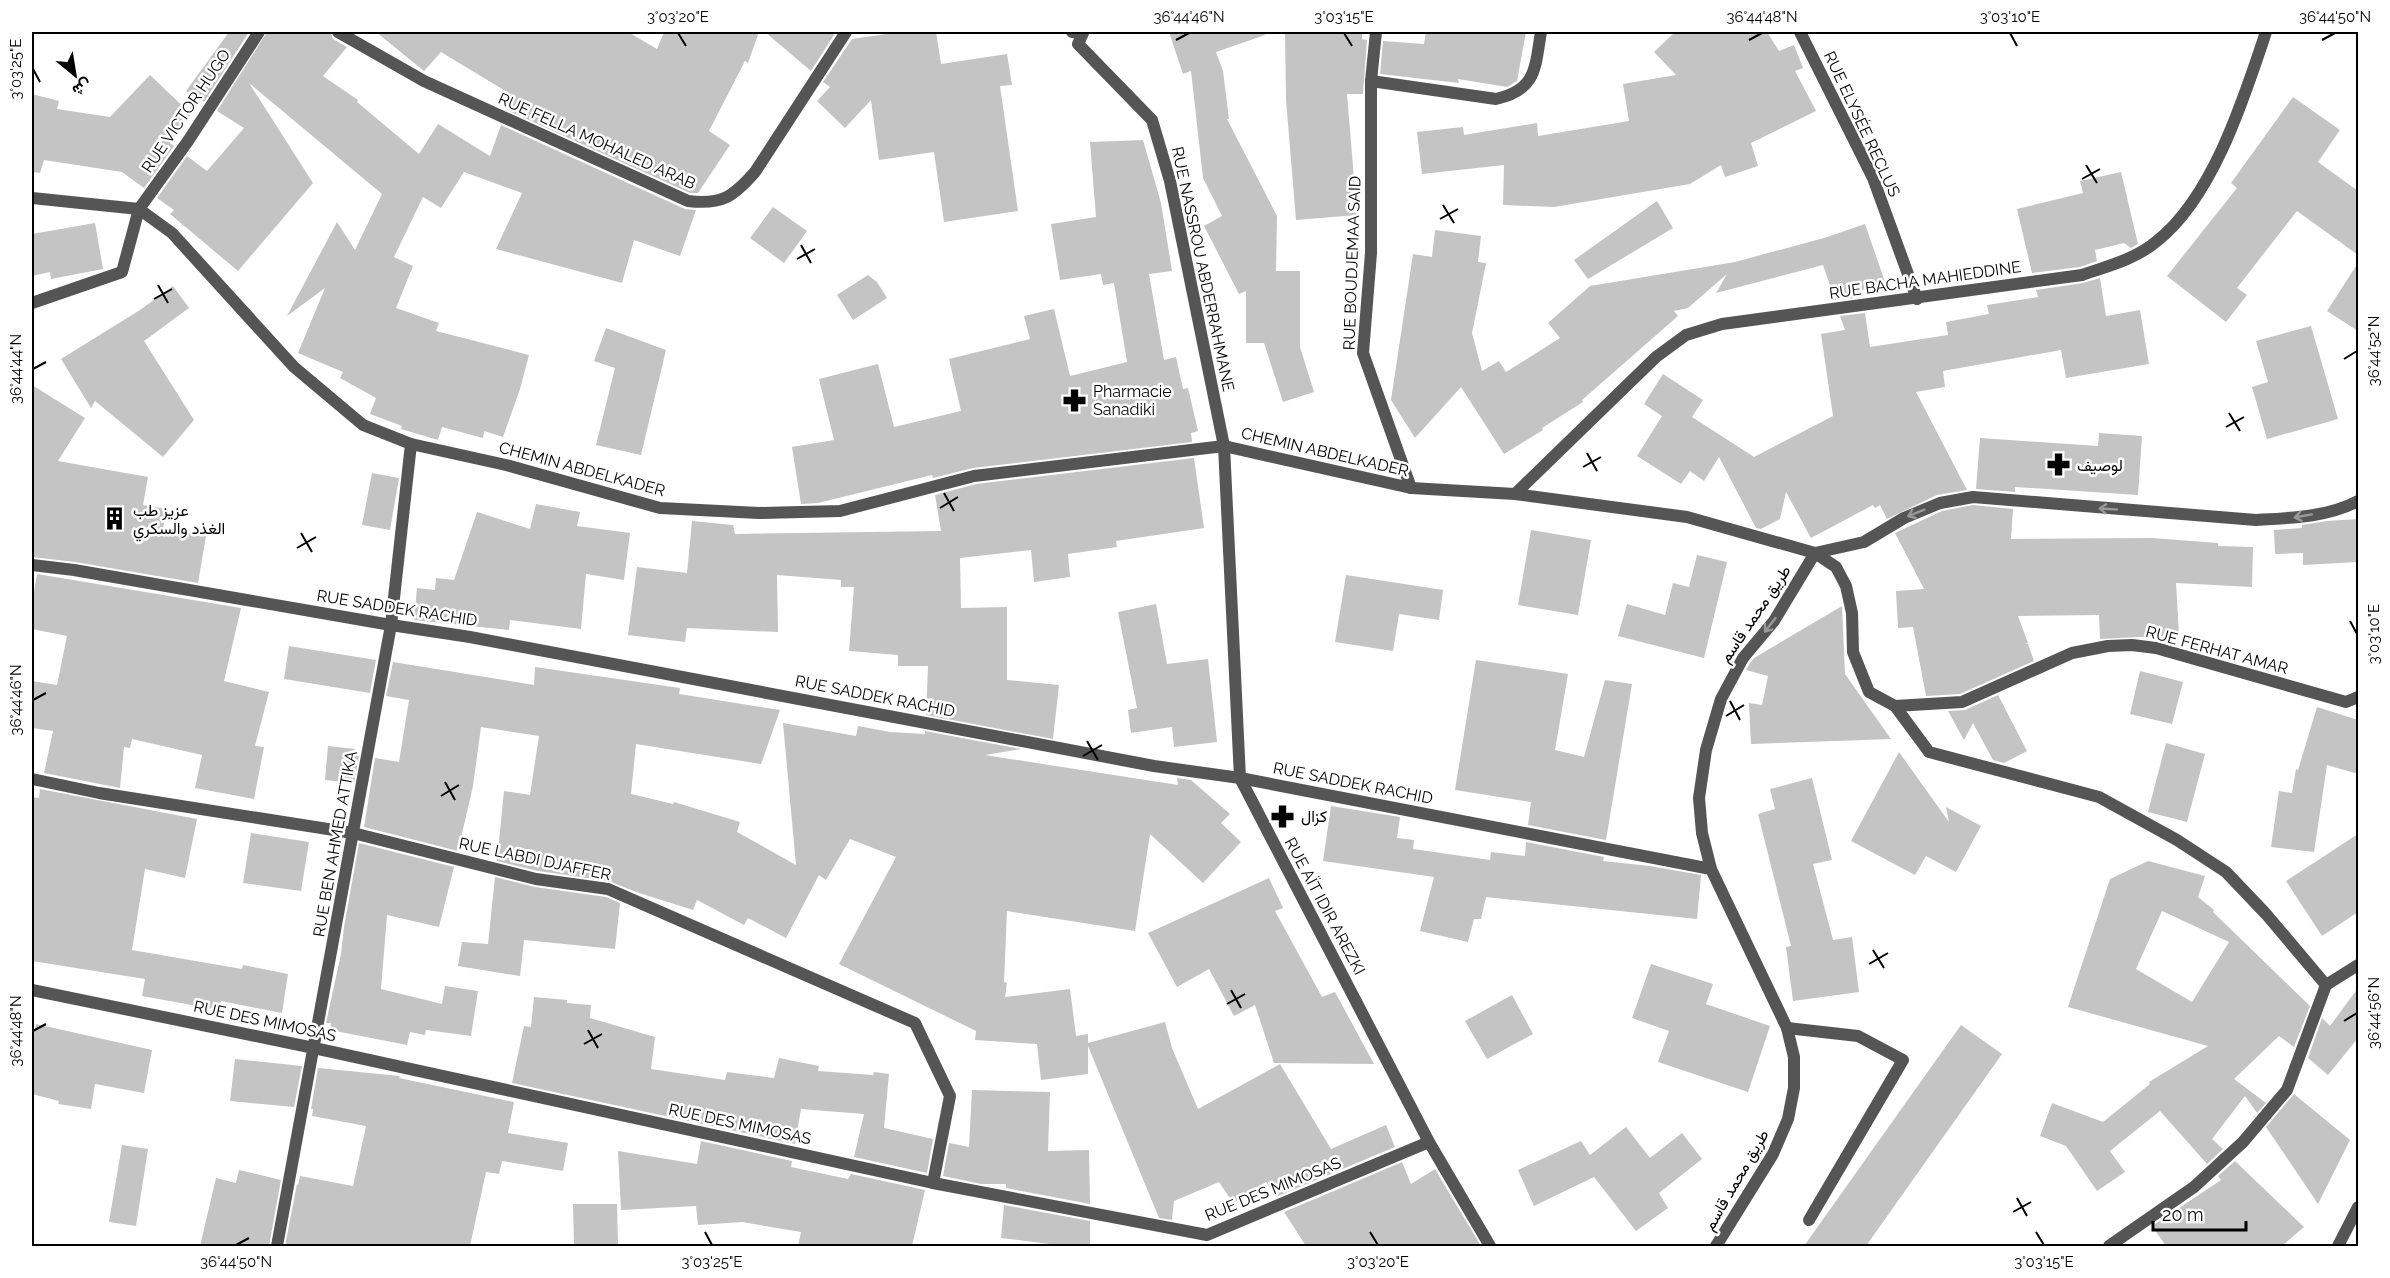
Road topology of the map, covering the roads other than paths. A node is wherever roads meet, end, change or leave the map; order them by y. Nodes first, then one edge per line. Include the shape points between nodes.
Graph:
1 (259, 32) edge
2 (338, 32) edge
3 (846, 32) edge
4 (1080, 32) edge
5 (1376, 32) edge
6 (1541, 32) edge
7 (1800, 32) edge
8 (2266, 32) edge
9 (1371, 81) junction
10 (32, 198) edge
11 (139, 209) junction
12 (1917, 299) junction
13 (32, 303) edge
14 (411, 444) junction
15 (1224, 446) junction
16 (1411, 488) junction
17 (1515, 494) junction
18 (2358, 501) edge
19 (1815, 553) junction
20 (32, 565) edge
21 (391, 626) junction
22 (2358, 697) edge
23 (1895, 706) junction
24 (1240, 778) junction
25 (32, 779) edge
26 (353, 833) junction
27 (1711, 869) junction
28 (2358, 965) edge
29 (2326, 985) junction
30 (32, 990) edge
31 (1787, 1028) junction
32 (315, 1048) junction
33 (1429, 1142) junction
34 (933, 1183) junction
35 (2358, 1207) edge
36 (1809, 1220) dead end
37 (277, 1246) edge
38 (1490, 1246) edge
39 (1716, 1246) edge
40 (2109, 1246) edge
41 (2338, 1246) edge

1 - 11 street, RUE VICTOR HUGO
2 - 3 street, RUE FELLA MOHALED ARAB via 424,81 688,201 707,203 724,200 741,189 755,172
4 - 15 street, RUE NASSROU ABDERRAHMANE via 1078,44 1152,120 1170,181
5 - 9 street, RUE BOUDJEMAA SAID
6 - 9 street via 1534,69 1526,86 1512,96 1496,99
7 - 12 street, RUE ELYSÉE RECLUS via 1873,178
8 - 12 street, RUE BACHA MAHIEDDINE via 2247,89 2210,174 2175,225 2156,243 2132,257 2082,275
9 - 16 street, RUE BOUDJEMAA SAID via 1371,253 1364,353
10 - 11 street
11 - 13 street via 122,272
11 - 14 street, CHEMIN ABDELKADER via 172,233 294,367 363,425
12 - 17 street, RUE BACHA MAHIEDDINE via 1722,324 1686,335 1656,357
14 - 15 street, CHEMIN ABDELKADER via 506,465 660,508 759,513 840,511 974,476
14 - 21 street, RUE BEN AHMED ATTIKA
15 - 16 street, CHEMIN ABDELKADER
15 - 24 street, RUE AÏT IDIR AREZKI
16 - 17 street, CHEMIN ABDELKADER
17 - 19 street, CHEMIN ABDELKADER via 1687,518
18 -> 19 street via 2342,509 2256,520 1973,497 1940,503 1904,518 1864,542
19 - 23 street, CHEMIN ABDELKADER via 1836,567 1846,586 1852,613 1852,652 1869,692
19 -> 27 street, طريق محمد قاسم via 1774,621 1743,658 1720,699 1706,750 1699,798
20 - 21 street, RUE SADDEK RACHID
21 - 24 street, RUE SADDEK RACHID via 470,637 1154,766
21 - 26 street, RUE BEN AHMED ATTIKA
22 - 23 street, RUE FERHAT AMAR via 2346,702 2156,648 2108,646 2072,653 1962,702
23 - 29 street, CHEMIN ABDELKADER via 1929,752 2099,797 2177,840 2226,872
24 - 27 street, RUE SADDEK RACHID
24 - 33 street, RUE AÏT IDIR AREZKI
25 - 26 street, RUE LABDI DJAFFER
26 - 32 street, RUE BEN AHMED ATTIKA
26 - 34 street, RUE LABDI DJAFFER via 536,879 608,890 915,1023 950,1096
27 - 31 street, طريق محمد قاسم
28 - 29 street
29 - 40 street via 2287,1090 2243,1142 2194,1187
30 - 32 street, RUE DES MIMOSAS
31 - 36 street via 1858,1036 1903,1060
31 - 39 street, طريق محمد قاسم via 1794,1057 1788,1119 1773,1154
32 - 34 street, RUE DES MIMOSAS
32 - 37 street, RUE BEN AHMED ATTIKA
33 - 34 street, RUE DES MIMOSAS via 1207,1235
33 - 38 street, RUE AÏT IDIR AREZKI
35 - 41 street

